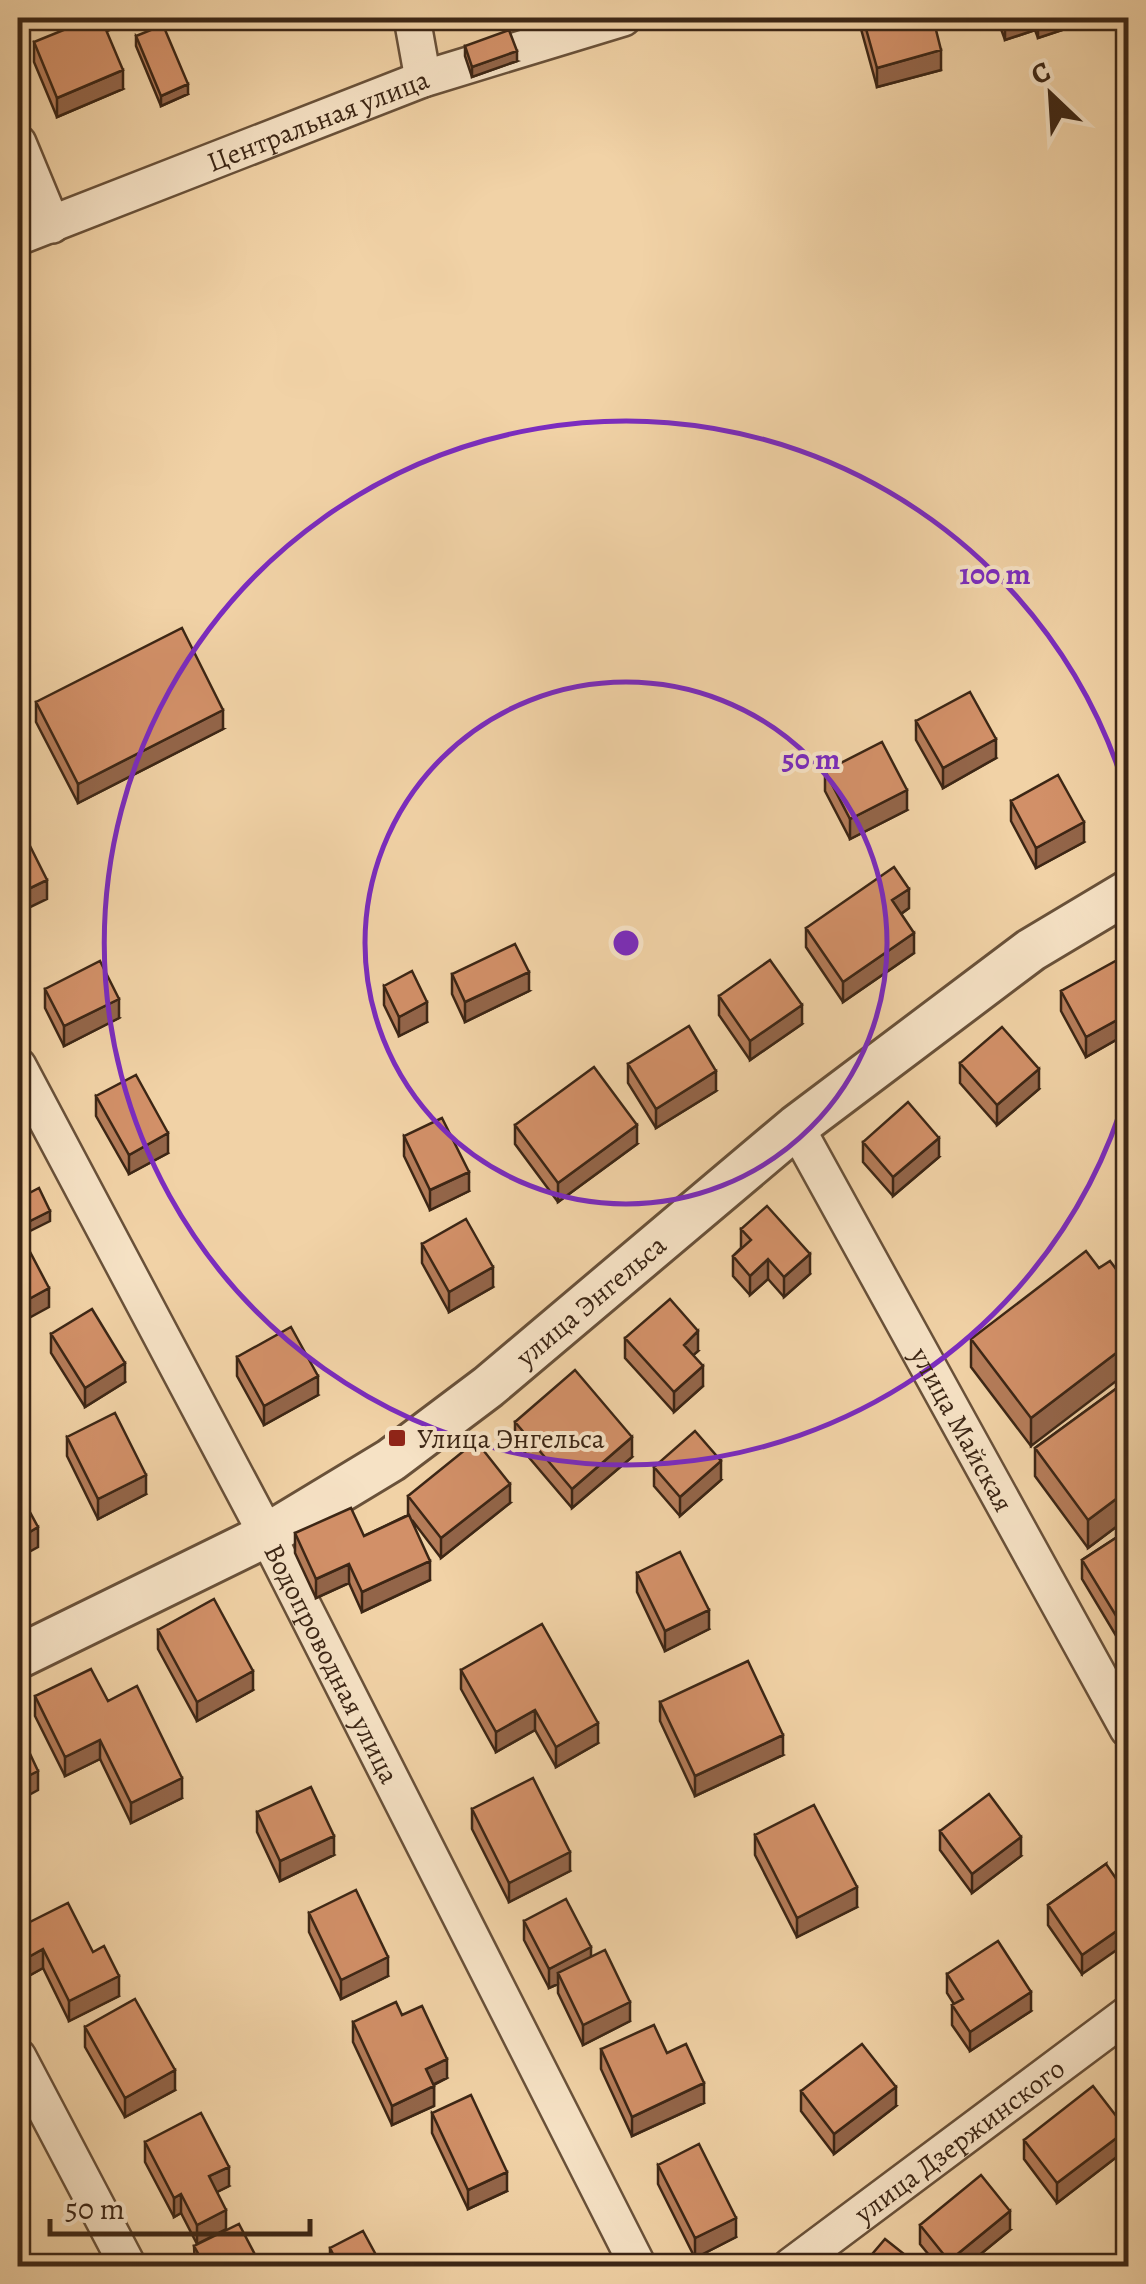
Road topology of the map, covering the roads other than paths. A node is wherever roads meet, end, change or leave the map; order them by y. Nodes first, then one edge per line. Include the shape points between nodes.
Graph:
1 (412, 18) edge
2 (623, 18) edge
3 (424, 78) junction
4 (18, 143) edge
5 (52, 225) junction
6 (18, 237) edge
7 (1128, 892) edge
8 (18, 1066) edge
9 (796, 1127) junction
10 (267, 1535) junction
11 (18, 1657) edge
12 (1128, 1729) edge
13 (1128, 2014) edge
14 (18, 2057) edge
15 (128, 2266) edge
16 (638, 2266) edge
17 (791, 2266) edge

1 - 3 street
2 - 3 street, Центральная улица
3 - 5 street, Центральная улица
4 - 5 street
5 - 6 street, Центральная улица
7 - 9 street, улица Энгельса via 1031,950
8 - 10 street, Водопроводная улица
9 - 10 street, улица Энгельса via 488,1388 392,1460
9 - 12 street, улица Майская
10 - 11 street, улица Энгельса
10 - 16 street, Водопроводная улица
13 - 17 street, улица Дзержинского
14 - 15 street

